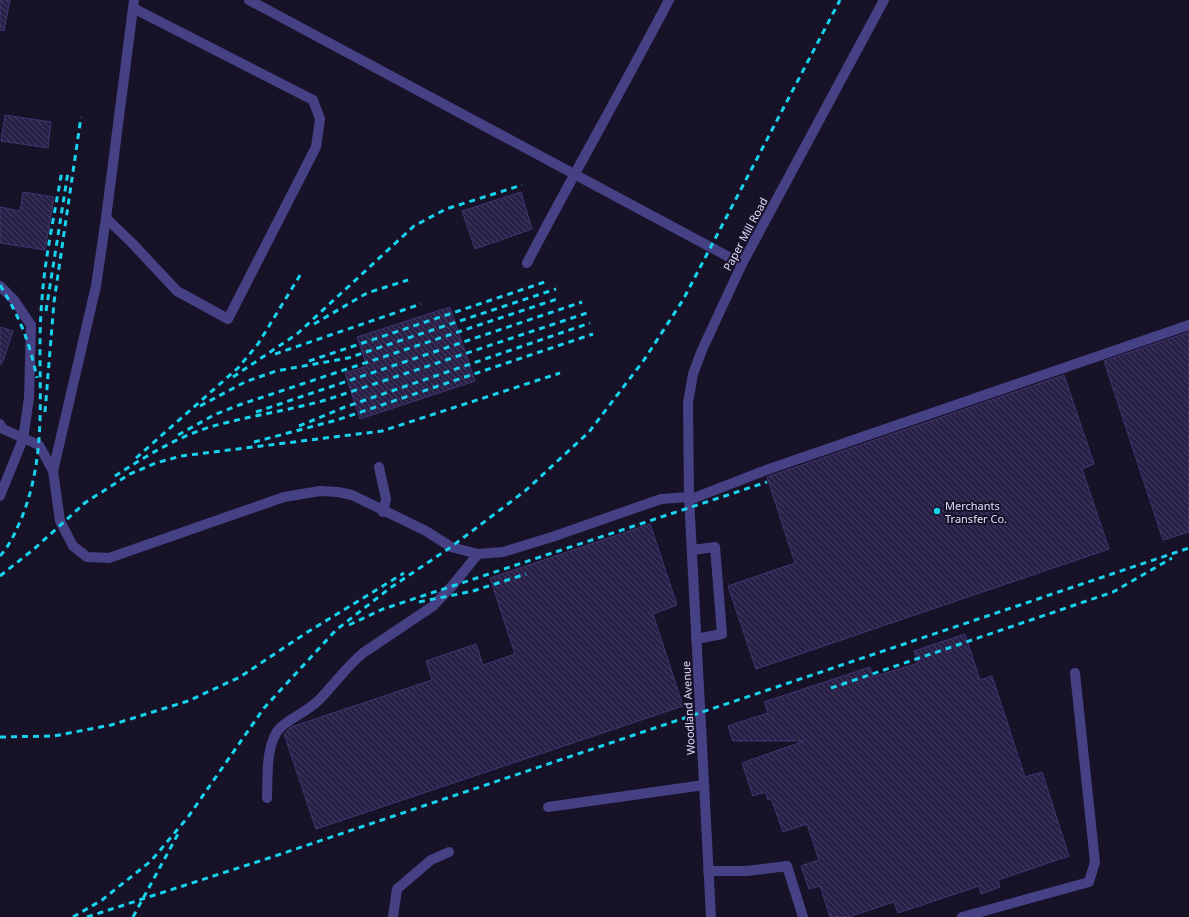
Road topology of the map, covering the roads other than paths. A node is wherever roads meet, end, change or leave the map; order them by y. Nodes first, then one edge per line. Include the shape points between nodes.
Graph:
1 (249, 0) edge
2 (669, 0) edge
3 (884, 0) edge
4 (133, 4) edge
5 (574, 174) junction
6 (106, 218) junction
7 (526, 263) dead end
8 (742, 264) junction
9 (0, 286) edge
10 (1189, 325) edge
11 (1, 427) edge
12 (23, 439) junction
13 (379, 466) dead end
14 (53, 471) junction
15 (0, 496) edge
16 (689, 498) junction
17 (383, 512) junction
18 (692, 550) junction
19 (478, 554) junction
20 (696, 639) junction
21 (1075, 674) dead end
22 (704, 785) junction
23 (267, 798) dead end
24 (548, 807) dead end
25 (449, 852) dead end
26 (708, 871) junction
27 (394, 917) edge
28 (711, 917) edge
29 (803, 917) edge
30 (962, 917) edge

1 - 5 street
2 - 5 street
3 - 8 street, Paper Mill Road
4 - 6 street
4 - 6 street via 313,100 320,119 316,147 228,319 177,291
5 - 7 street
5 - 8 street
6 - 14 street via 96,286
8 - 16 street, Paper Mill Road via 693,374 688,403
9 - 12 street via 14,300 31,325 29,398
10 - 16 street
11 - 12 street
12 - 14 street via 39,445
12 - 15 street
13 - 17 street via 386,499
14 - 17 street via 61,524 73,546 87,557 95,559 109,558 284,497 304,493 320,491 352,495
16 - 18 street, Woodland Avenue
16 - 19 street via 661,499 552,538 510,550
17 - 19 street via 426,531 451,547
18 - 20 street, Woodland Avenue
18 - 20 street via 714,547 722,634
19 - 23 street via 433,606 363,653 317,702 280,728 271,748
20 - 22 street, Woodland Avenue
21 - 30 street via 1095,862 1089,882
22 - 24 street
22 - 26 street, Woodland Avenue
25 - 27 street via 432,860 397,889
26 - 28 street, Woodland Avenue
26 - 29 street via 747,871 787,866

